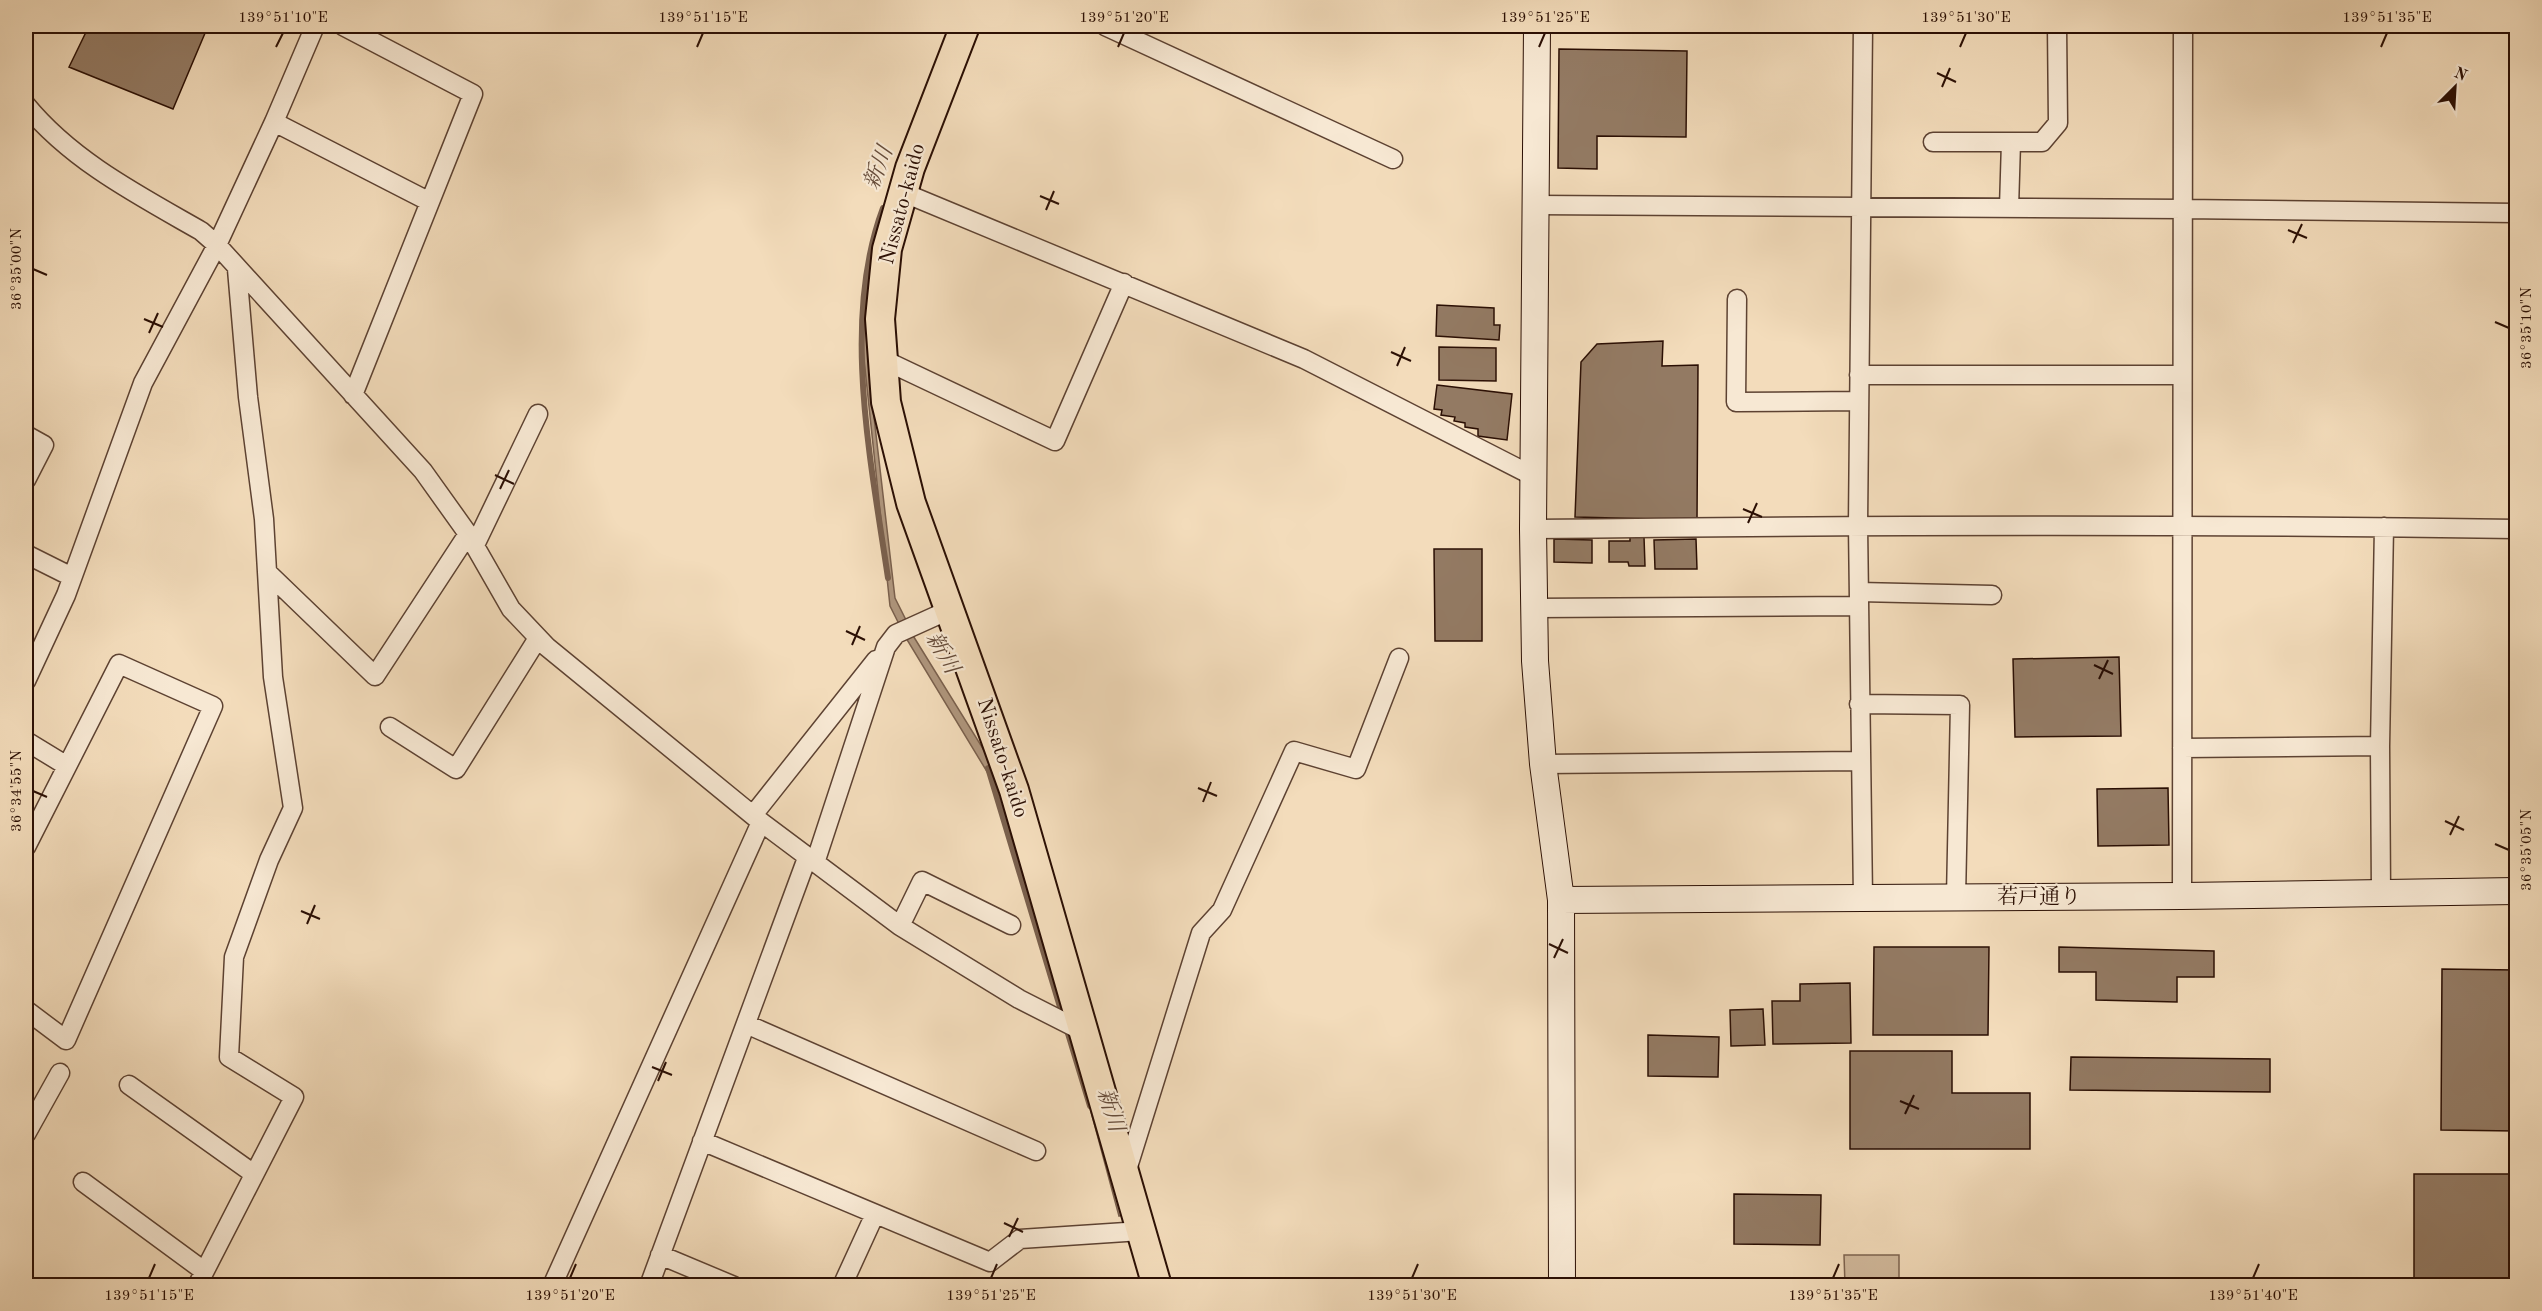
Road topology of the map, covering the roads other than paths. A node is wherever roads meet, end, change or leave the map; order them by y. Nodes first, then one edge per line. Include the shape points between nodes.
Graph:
1 (315, 26) edge
2 (343, 26) edge
3 (965, 26) edge
4 (1105, 26) edge
5 (1537, 26) edge
6 (1863, 26) edge
7 (2057, 26) edge
8 (2183, 26) edge
9 (26, 105) edge
10 (274, 122) junction
11 (1933, 142) dead end
12 (2011, 142) junction
13 (1393, 159) dead end
14 (902, 192) junction
15 (430, 202) junction
16 (1534, 205) junction
17 (1861, 207) junction
18 (2009, 208) junction
19 (2182, 209) junction
20 (2517, 213) edge
21 (217, 245) junction
22 (237, 269) junction
23 (1124, 283) junction
24 (1737, 299) dead end
25 (882, 359) junction
26 (1859, 375) junction
27 (2182, 375) junction
28 (353, 395) junction
29 (1859, 401) junction
30 (538, 414) dead end
31 (26, 435) edge
32 (1533, 476) junction
33 (26, 480) edge
34 (2182, 524) junction
35 (1858, 525) junction
36 (2384, 527) junction
37 (1533, 529) junction
38 (2517, 529) edge
39 (472, 540) junction
40 (26, 554) edge
41 (267, 572) junction
42 (72, 577) junction
43 (1992, 595) dead end
44 (1859, 599) junction
45 (1534, 608) junction
46 (949, 610) junction
47 (538, 638) junction
48 (892, 640) junction
49 (1399, 658) dead end
50 (26, 681) edge
51 (1859, 704) junction
52 (390, 727) dead end
53 (26, 741) edge
54 (2380, 746) junction
55 (2182, 748) junction
56 (1860, 761) junction
57 (1543, 764) junction
58 (67, 766) junction
59 (757, 819) junction
60 (26, 847) edge
61 (811, 860) junction
62 (2517, 891) edge
63 (2381, 893) junction
64 (2182, 896) junction
65 (1863, 898) junction
66 (1956, 898) junction
67 (1561, 900) junction
68 (1011, 925) dead end
69 (900, 926) junction
70 (26, 1010) edge
71 (746, 1024) junction
72 (1078, 1029) junction
73 (60, 1073) dead end
74 (129, 1085) dead end
75 (26, 1134) edge
76 (702, 1141) junction
77 (1036, 1151) dead end
78 (254, 1174) junction
79 (1125, 1178) junction
80 (83, 1182) dead end
81 (875, 1214) junction
82 (1132, 1231) junction
83 (660, 1255) junction
84 (201, 1278) edge
85 (552, 1286) edge
86 (649, 1286) edge
87 (734, 1286) edge
88 (843, 1286) edge
89 (1157, 1286) edge
90 (1562, 1286) edge

1 - 10 street
2 - 15 street via 472,94
3 - 14 main road, Nissato-kaido
4 - 13 street
5 - 16 street
6 - 17 street
7 - 12 street via 2058,123 2042,142
8 - 19 street
9 - 21 street via 45,129 85,162 201,231
10 - 15 street
10 - 21 street
11 - 12 street
12 - 18 street
14 - 23 street
14 - 25 main road, Nissato-kaido via 882,283
15 - 28 street
16 - 17 street
16 - 32 street
17 - 18 street
17 - 26 street
18 - 19 street
19 - 20 street
19 - 27 street
21 - 22 street
21 - 42 street via 143,383
22 - 28 street
22 - 41 street
23 - 25 street via 1055,441
23 - 32 street via 1304,359
24 - 29 street via 1736,402
25 - 46 main road, Nissato-kaido via 897,452
26 - 27 street
26 - 29 street
27 - 34 street
28 - 39 street via 423,471
29 - 35 street
30 - 39 street
31 - 33 street via 44,445
32 - 37 street
34 - 35 street
34 - 36 street
34 - 55 street
35 - 37 street
35 - 44 street
36 - 38 street
36 - 54 street
37 - 45 street
39 - 41 street via 375,676
39 - 47 street via 511,609
40 - 42 street
41 - 78 street via 273,677 293,808 269,860 234,957 229,1057 294,1097
42 - 50 street
43 - 44 street
44 - 45 street
44 - 51 street
45 - 57 street
46 - 48 street
46 - 72 main road, Nissato-kaido via 1014,790
47 - 52 street via 456,769
47 - 59 street
48 - 59 street
48 - 61 street
49 - 79 street via 1356,769 1294,751 1222,910 1201,933
51 - 56 street
51 - 66 street via 1960,705
53 - 58 street
54 - 55 street
54 - 63 street
55 - 64 street
56 - 57 street
56 - 65 street
57 - 67 street
58 - 60 street
58 - 70 street via 119,664 213,706 66,1040
59 - 61 street
59 - 85 street
61 - 69 street
61 - 71 street
62 - 63 street, 若戸通り
63 - 64 street, 若戸通り
64 - 66 street, 若戸通り
65 - 66 street, 若戸通り
65 - 67 street, 若戸通り
67 - 90 street
68 - 69 street via 922,881
69 - 72 street via 1019,999
71 - 76 street
71 - 77 street
72 - 79 main road, Nissato-kaido
73 - 75 street
74 - 78 street
76 - 81 street
76 - 83 street
78 - 84 street
79 - 82 main road, Nissato-kaido
80 - 84 street
81 - 82 street via 990,1262 1020,1239
81 - 88 street
82 - 89 main road, Nissato-kaido
83 - 86 street
83 - 87 street

